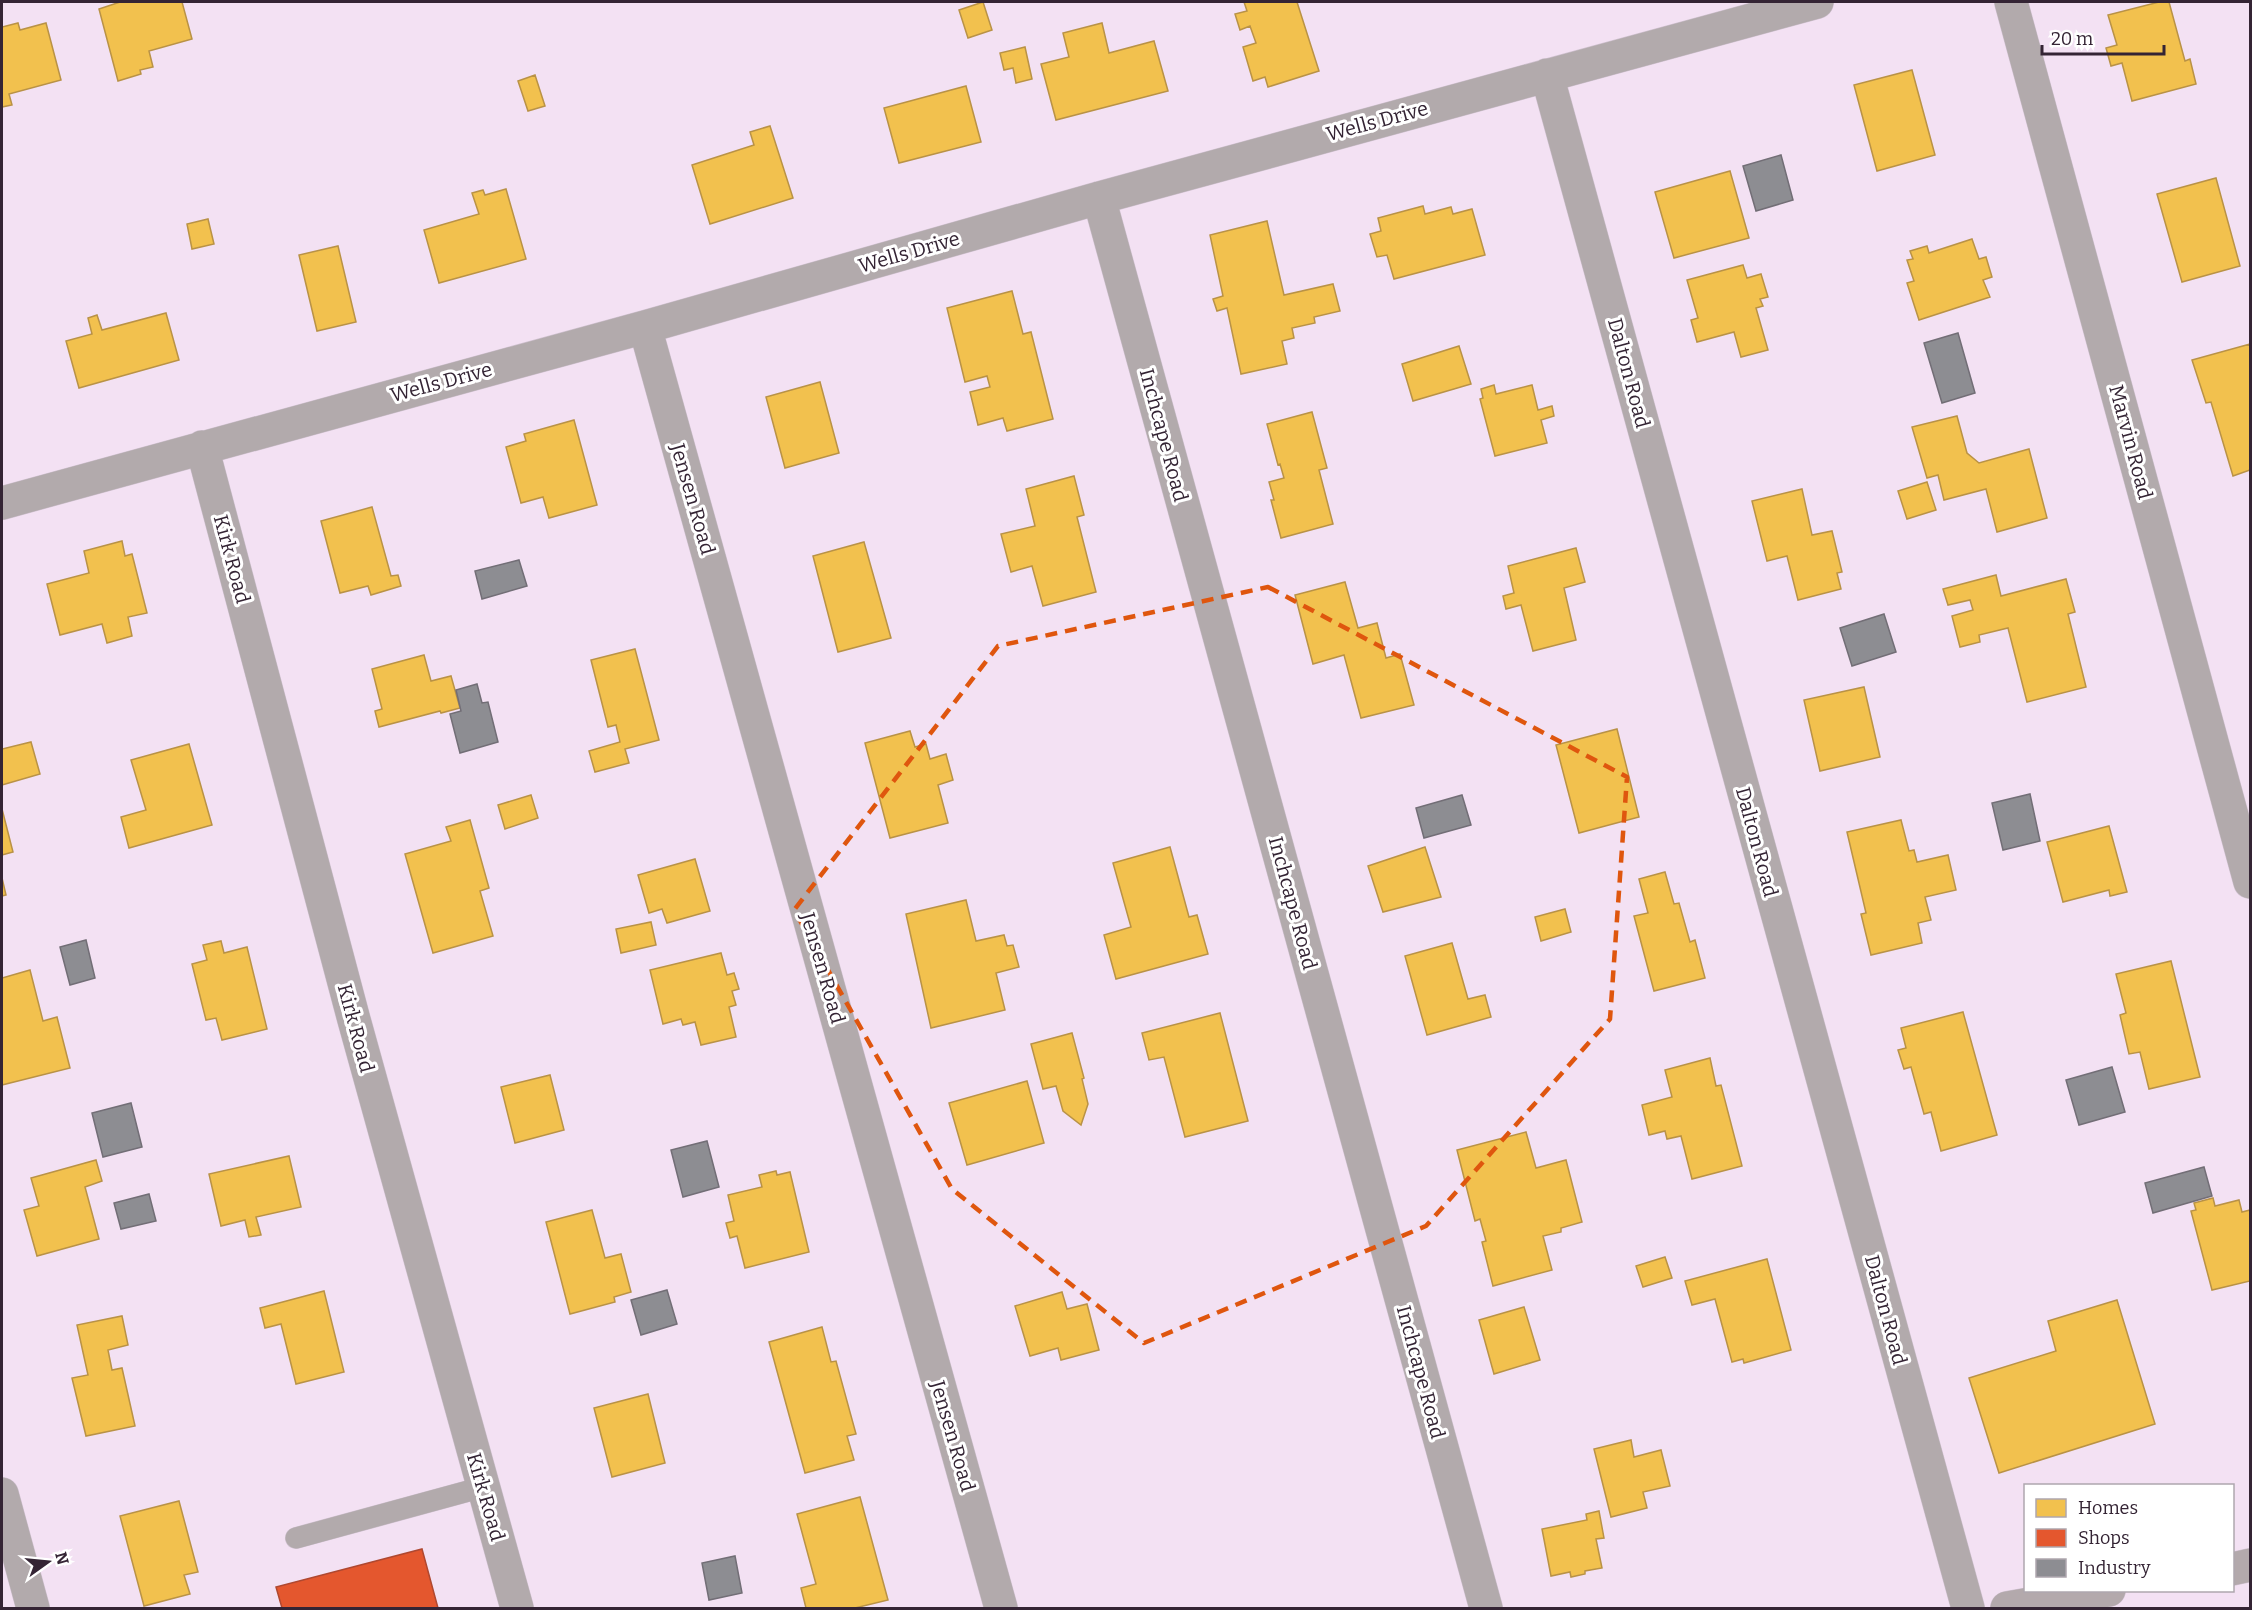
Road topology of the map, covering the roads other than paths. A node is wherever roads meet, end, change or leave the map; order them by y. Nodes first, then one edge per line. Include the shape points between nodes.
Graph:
1 (1817, 2) edge
2 (2011, 2) edge
3 (1547, 75) junction
4 (1099, 198) junction
5 (645, 327) junction
6 (202, 447) junction
7 (2, 503) edge
8 (2250, 882) edge
9 (483, 1487) junction
10 (2, 1494) edge
11 (296, 1538) dead end
12 (2250, 1565) edge
13 (2234, 1569) edge
14 (2098, 1592) edge
15 (33, 1608) edge
16 (517, 1608) edge
17 (1001, 1608) edge
18 (1486, 1608) edge
19 (1968, 1608) edge
20 (2007, 1608) edge

1 - 3 street, Wells Drive
2 - 8 street, Marvin Road
3 - 4 street, Wells Drive
3 - 19 street, Dalton Road
4 - 5 street, Wells Drive
4 - 18 street, Inchcape Road
5 - 6 street, Wells Drive
5 - 17 street, Jensen Road
6 - 7 street, Wells Drive
6 - 9 street, Kirk Road
9 - 11 lane
9 - 16 street, Kirk Road
10 - 15 street
12 - 13 main road
14 - 20 main road

